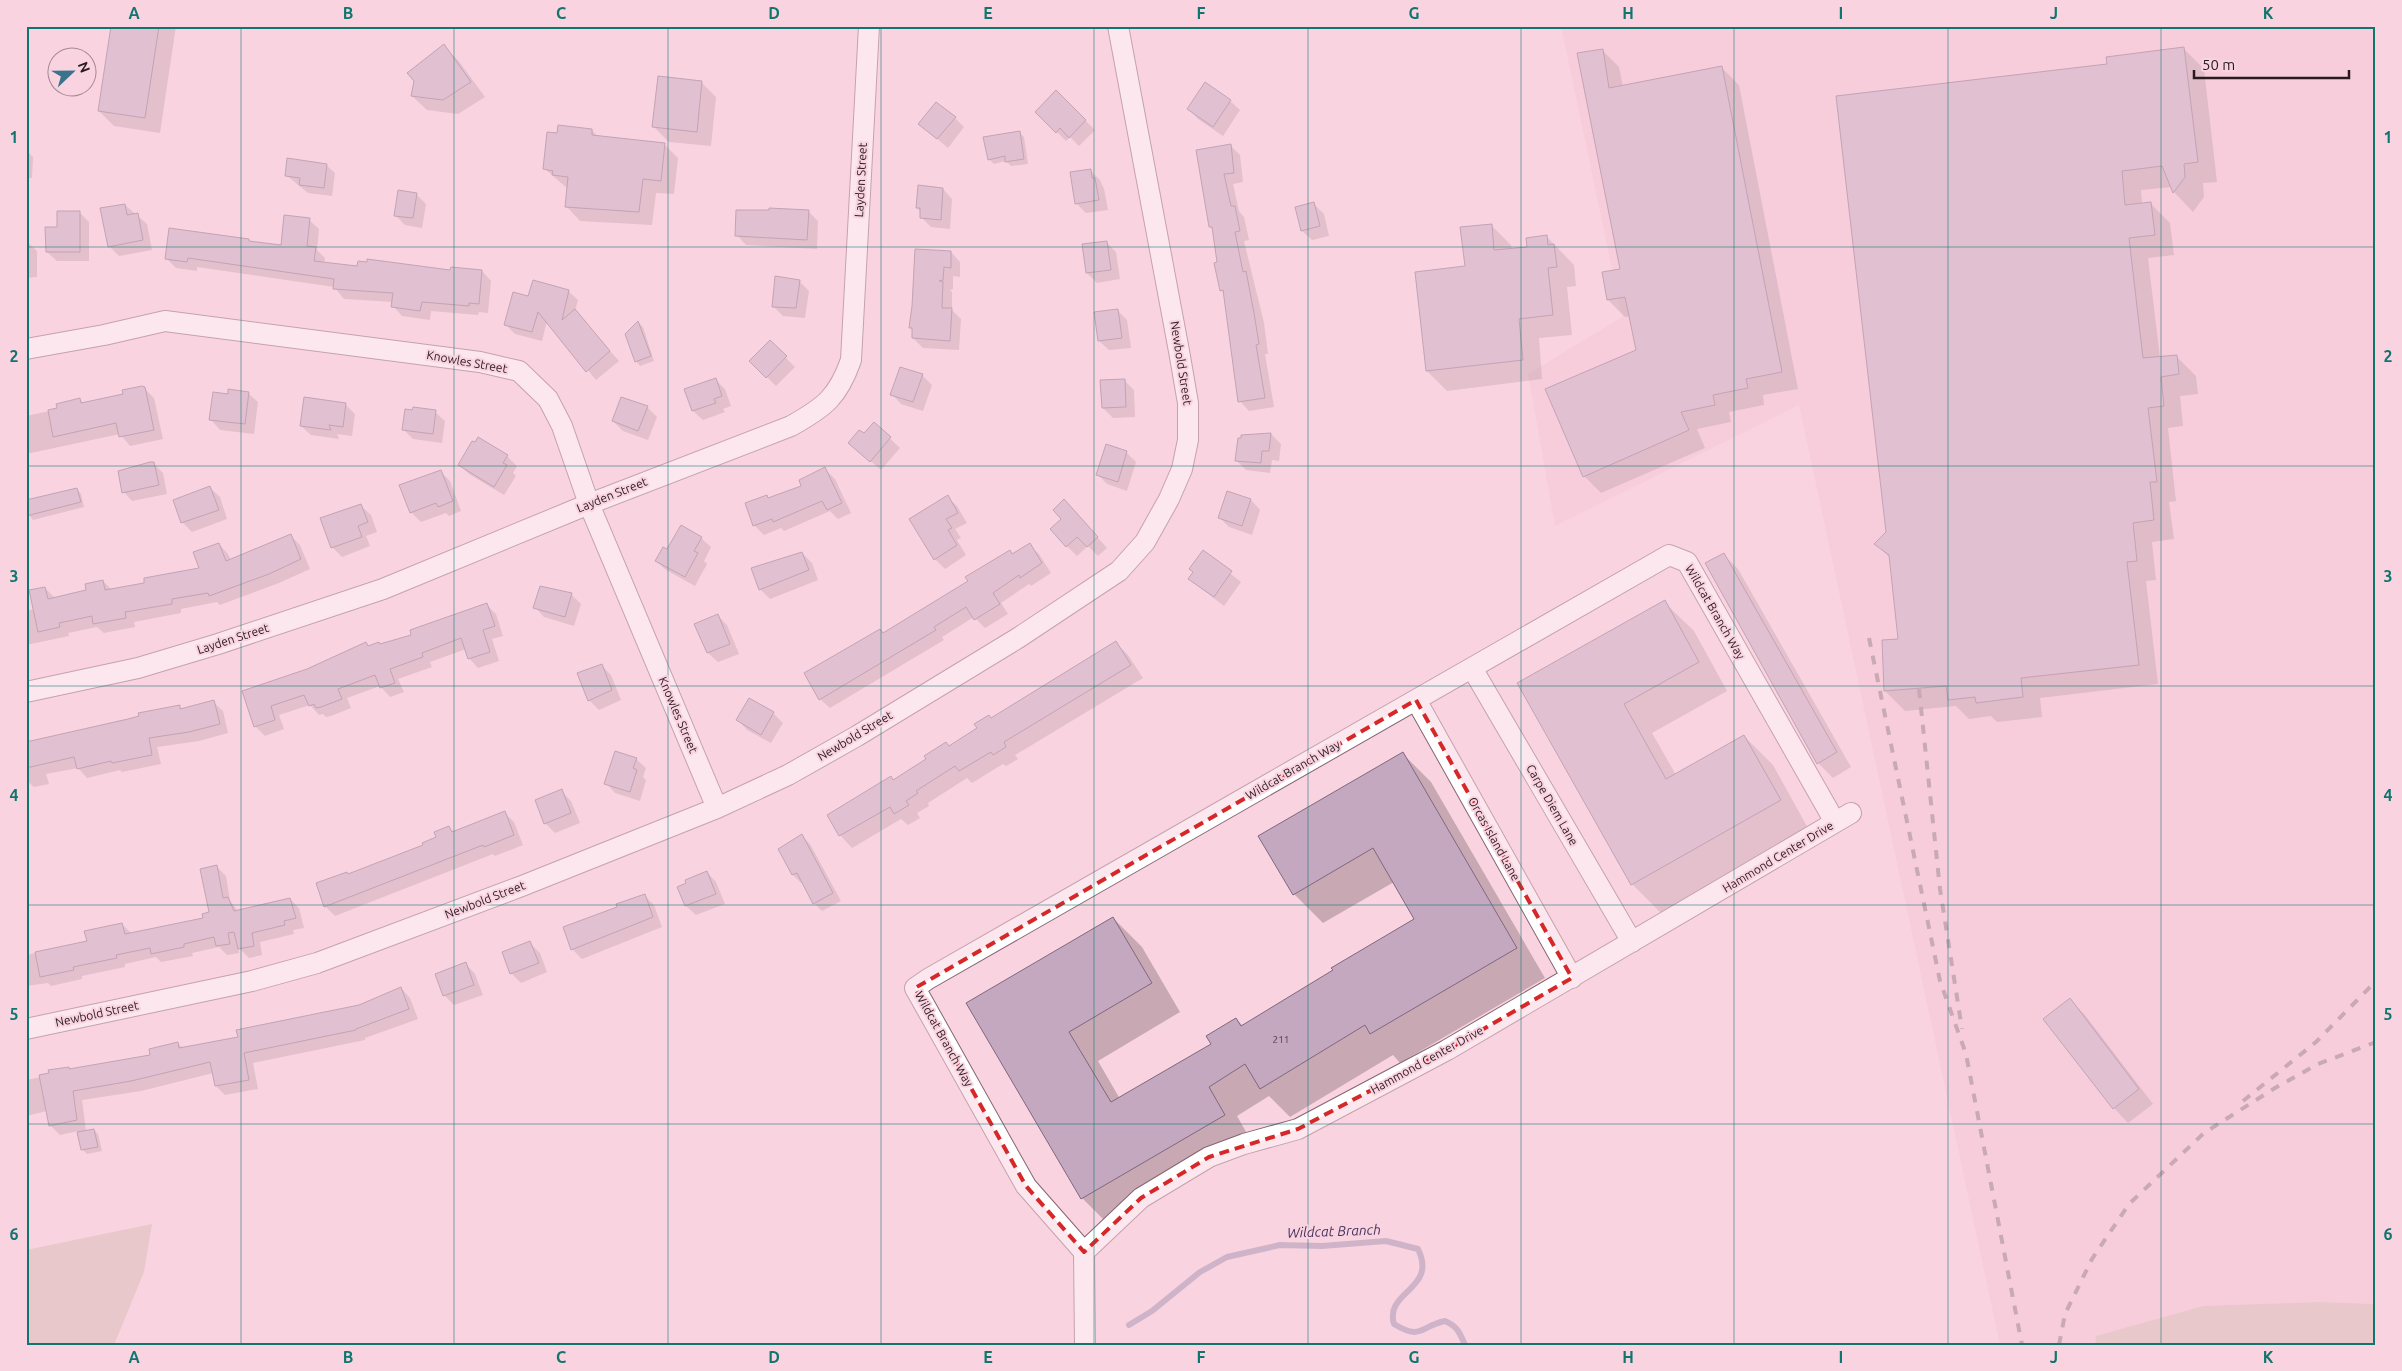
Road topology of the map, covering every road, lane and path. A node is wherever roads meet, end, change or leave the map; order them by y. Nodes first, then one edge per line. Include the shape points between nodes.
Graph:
1 (869, 26) edge
2 (1118, 26) edge
3 (26, 348) edge
4 (589, 504) junction
5 (1472, 668) junction
6 (26, 692) edge
7 (1416, 700) junction
8 (717, 808) junction
9 (1843, 817) joint
10 (1632, 942) junction
11 (1572, 978) junction
12 (26, 1029) edge
13 (1084, 1252) junction
14 (1085, 1345) edge

1 - 4 street, Layden Street via 854,330 851,360 842,384 818,411 791,426
2 - 8 street, Newbold Street via 1188,403 1188,440 1182,469 1169,499 1145,542 1119,571 1018,638 857,736 788,775
3 - 4 street, Knowles Street via 165,321 480,362 519,371 548,399 562,426
4 - 6 street, Layden Street via 383,589 138,668
4 - 8 street, Knowles Street
5 - 7 street, Wildcat Branch Way
5 - 9 street, Wildcat Branch Way via 1669,555 1687,562
5 - 10 street, Carpe Diem Lane
7 - 11 street, Orcas Island Lane
7 - 13 street, Wildcat Branch Way via 915,988 1026,1186
8 - 12 street, Newbold Street via 318,964
9 - 10 street, Hammond Center Drive
10 - 11 street, Hammond Center Drive
11 - 13 street, Hammond Center Drive via 1447,1050 1298,1129 1209,1157 1141,1198
13 - 14 street

